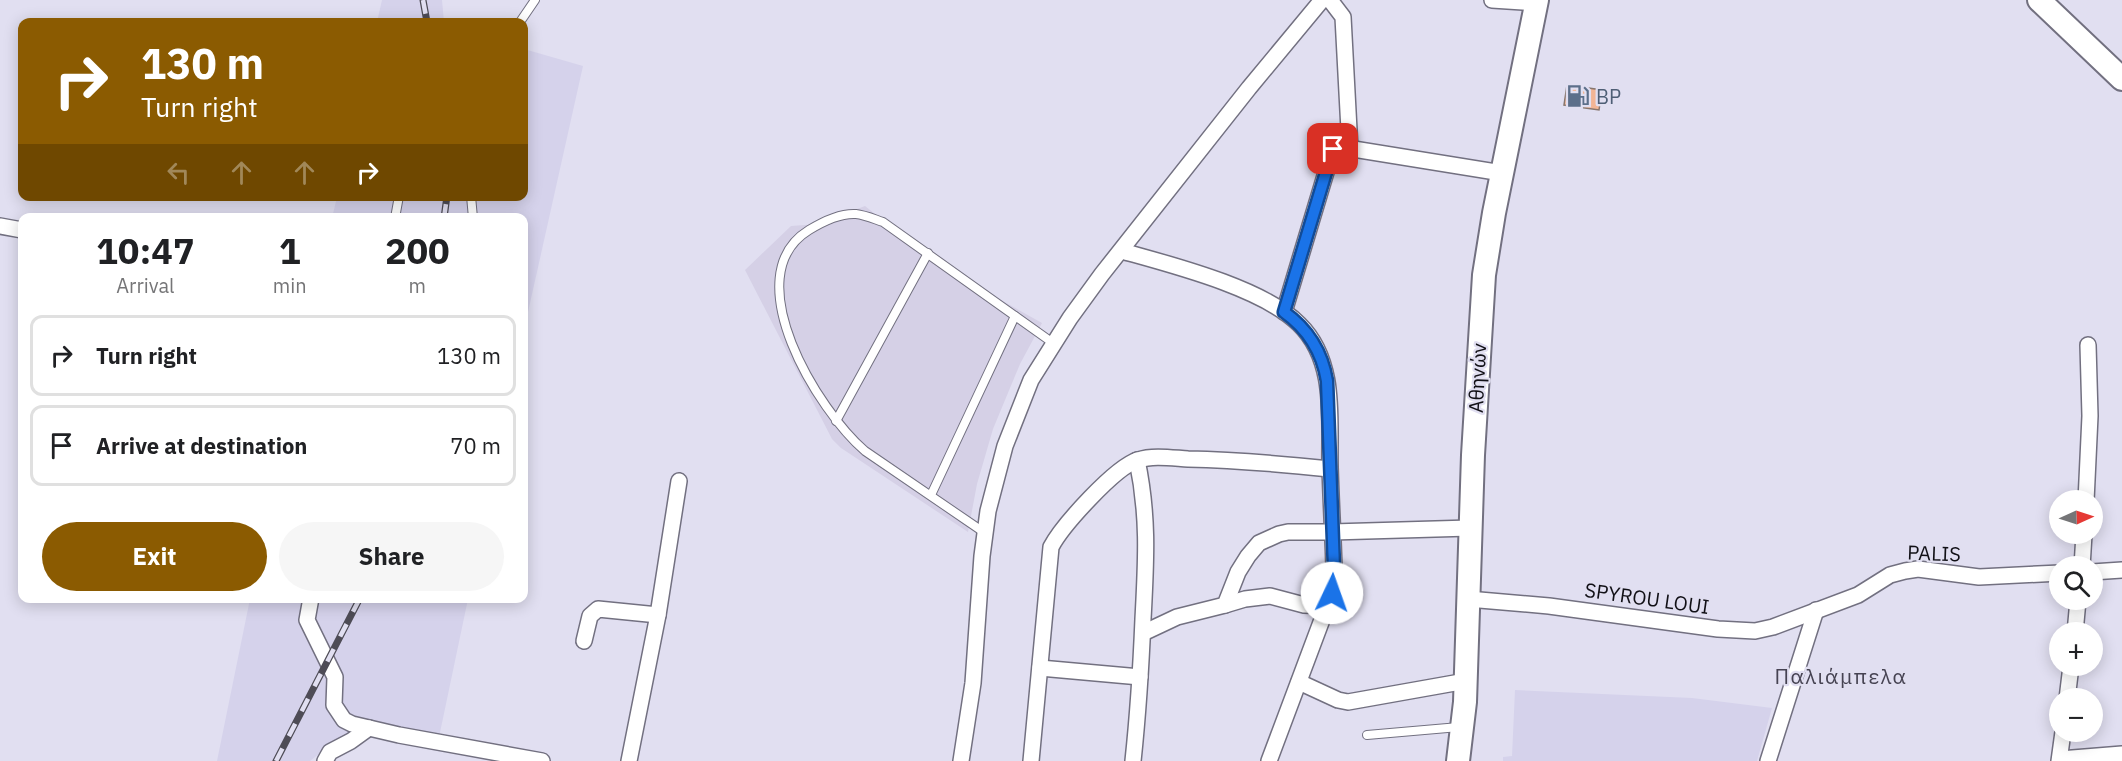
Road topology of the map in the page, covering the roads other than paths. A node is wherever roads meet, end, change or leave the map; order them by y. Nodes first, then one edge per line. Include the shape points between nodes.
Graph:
1 (535, 0) edge
2 (1322, 0) edge
3 (1330, 0) edge
4 (1492, 0) edge
5 (2039, 0) edge
6 (1537, 1) edge
7 (522, 18) edge
8 (2122, 79) edge
9 (1350, 149) junction
10 (1502, 173) junction
11 (0, 226) edge
12 (18, 229) edge
13 (1122, 251) junction
14 (928, 253) junction
15 (1284, 312) junction
16 (1015, 316) junction
17 (1053, 344) junction
18 (2088, 345) dead end
19 (836, 421) junction
20 (1137, 460) junction
21 (1330, 470) junction
22 (679, 481) dead end
23 (2087, 490) edge
24 (931, 495) junction
25 (1470, 528) junction
26 (1332, 532) junction
27 (985, 533) junction
28 (2122, 570) edge
29 (2103, 571) edge
30 (2049, 574) edge
31 (1468, 599) junction
32 (309, 603) edge
33 (1225, 604) junction
34 (1327, 606) junction
35 (1816, 610) junction
36 (658, 615) junction
37 (1143, 633) junction
38 (584, 641) dead end
39 (1040, 668) junction
40 (1140, 677) junction
41 (1466, 681) junction
42 (1299, 682) junction
43 (1464, 726) junction
44 (369, 728) junction
45 (1367, 735) dead end
46 (2062, 742) edge
47 (2122, 754) edge
48 (2060, 760) edge
49 (325, 761) edge
50 (542, 761) edge
51 (629, 761) edge
52 (961, 761) edge
53 (1031, 761) edge
54 (1133, 761) edge
55 (1269, 761) edge
56 (1458, 761) edge
57 (1768, 761) edge

1 - 7 lane
2 - 13 street
3 - 9 street via 1343,17
4 - 6 street
5 - 8 main road
6 - 10 main road, Αθηνών
9 - 10 street
9 - 15 street via 1335,148 1330,154
10 - 25 main road, Αθηνών via 1484,275
11 - 12 street
13 - 15 street via 1184,268
13 - 17 street
14 - 16 lane
14 - 19 lane
14 - 19 lane via 883,222 855,214 826,220 804,233 786,253 779,280 782,312 805,370
15 - 21 street via 1306,331 1323,362
16 - 17 lane
16 - 24 lane
17 - 27 street via 1013,422 997,473
18 - 23 street
19 - 24 lane via 865,451
20 - 21 street via 1235,459
20 - 37 street via 1147,526
20 - 39 street via 1082,507 1051,547
21 - 26 street
22 - 36 street
24 - 27 lane
25 - 26 street
25 - 31 main road, Αθηνών
26 - 33 street via 1288,532 1259,543 1238,572
26 - 34 street via 1333,580
27 - 52 street via 974,683
28 - 29 street
30 - 35 street, PALIS via 1979,577 1918,569 1905,571 1890,575 1858,595
31 - 35 street, SPYROU LOUI via 1735,631 1773,627
31 - 41 main road, Αθηνών
32 - 44 street via 307,620 335,676 335,708 347,722
33 - 34 street via 1270,596
33 - 37 street via 1177,617
34 - 42 street
35 - 57 street
36 - 38 street via 598,609 590,616
36 - 51 street
37 - 40 street
39 - 40 street
39 - 53 street
40 - 54 street
41 - 42 street via 1348,702
41 - 43 main road, Αθηνών
42 - 55 street
43 - 45 lane
43 - 56 main road, Αθηνών
44 - 49 street via 330,752
44 - 50 street
46 - 48 street
47 - 48 street

